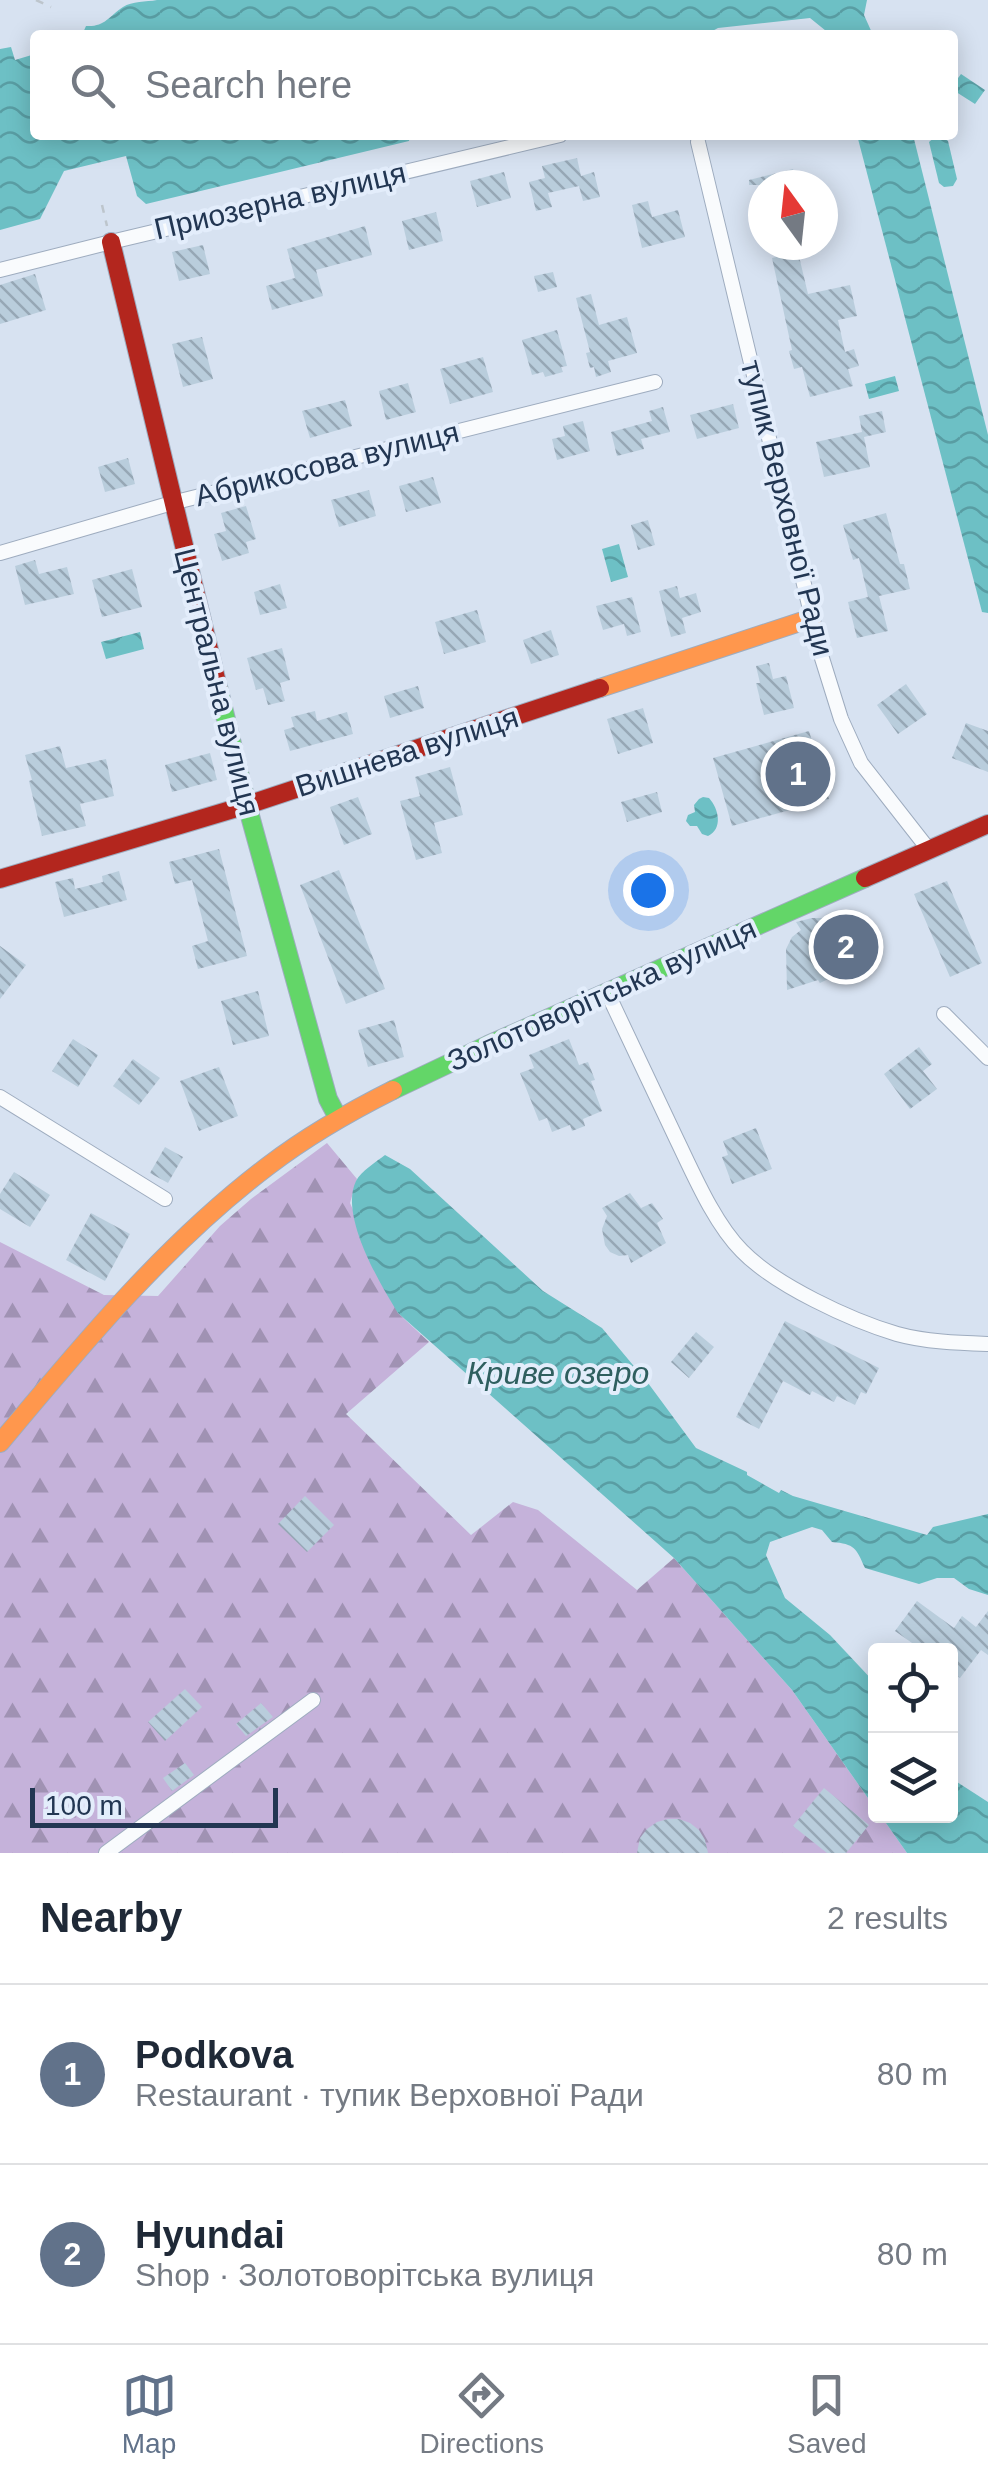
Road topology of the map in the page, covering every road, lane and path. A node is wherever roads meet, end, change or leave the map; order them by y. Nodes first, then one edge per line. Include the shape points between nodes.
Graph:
1 (36, 0) edge
2 (51, 6) dead end
3 (539, 140) edge
4 (698, 142) dead end
5 (102, 205) dead end
6 (111, 242) junction
7 (0, 270) edge
8 (656, 382) dead end
9 (172, 502) junction
10 (0, 553) edge
11 (812, 618) junction
12 (247, 805) junction
13 (988, 824) edge
14 (929, 850) junction
15 (0, 879) edge
16 (606, 992) junction
17 (944, 1014) dead end
18 (988, 1058) edge
19 (0, 1097) edge
20 (338, 1118) junction
21 (165, 1198) dead end
22 (988, 1344) edge
23 (0, 1443) edge
24 (313, 1700) dead end
25 (106, 1853) edge

1 - 2 path
3 - 6 street, Приозерна вулиця
4 - 11 street, тупик Верховної Ради
5 - 6 path
6 - 7 street, Приозерна вулиця
6 - 9 street, Центральна вулиця
8 - 9 street, Абрикосова вулиця
9 - 10 street, Абрикосова вулиця
9 - 12 street, Центральна вулиця
11 - 12 street, Вишнева вулиця
11 - 14 street, тупик Верховної Ради via 841,719 861,762
12 - 15 street, Вишнева вулиця
12 - 20 street, Центральна вулиця
13 - 14 street, Золотоворітська вулиця
14 - 16 street, Золотоворітська вулиця
16 - 20 street, Золотоворітська вулиця
16 - 22 street via 706,1199 740,1249 766,1271 852,1317 898,1334
17 - 18 street
19 - 21 street
20 - 23 street, Золотоворітська вулиця via 232,1194 164,1258
24 - 25 street

